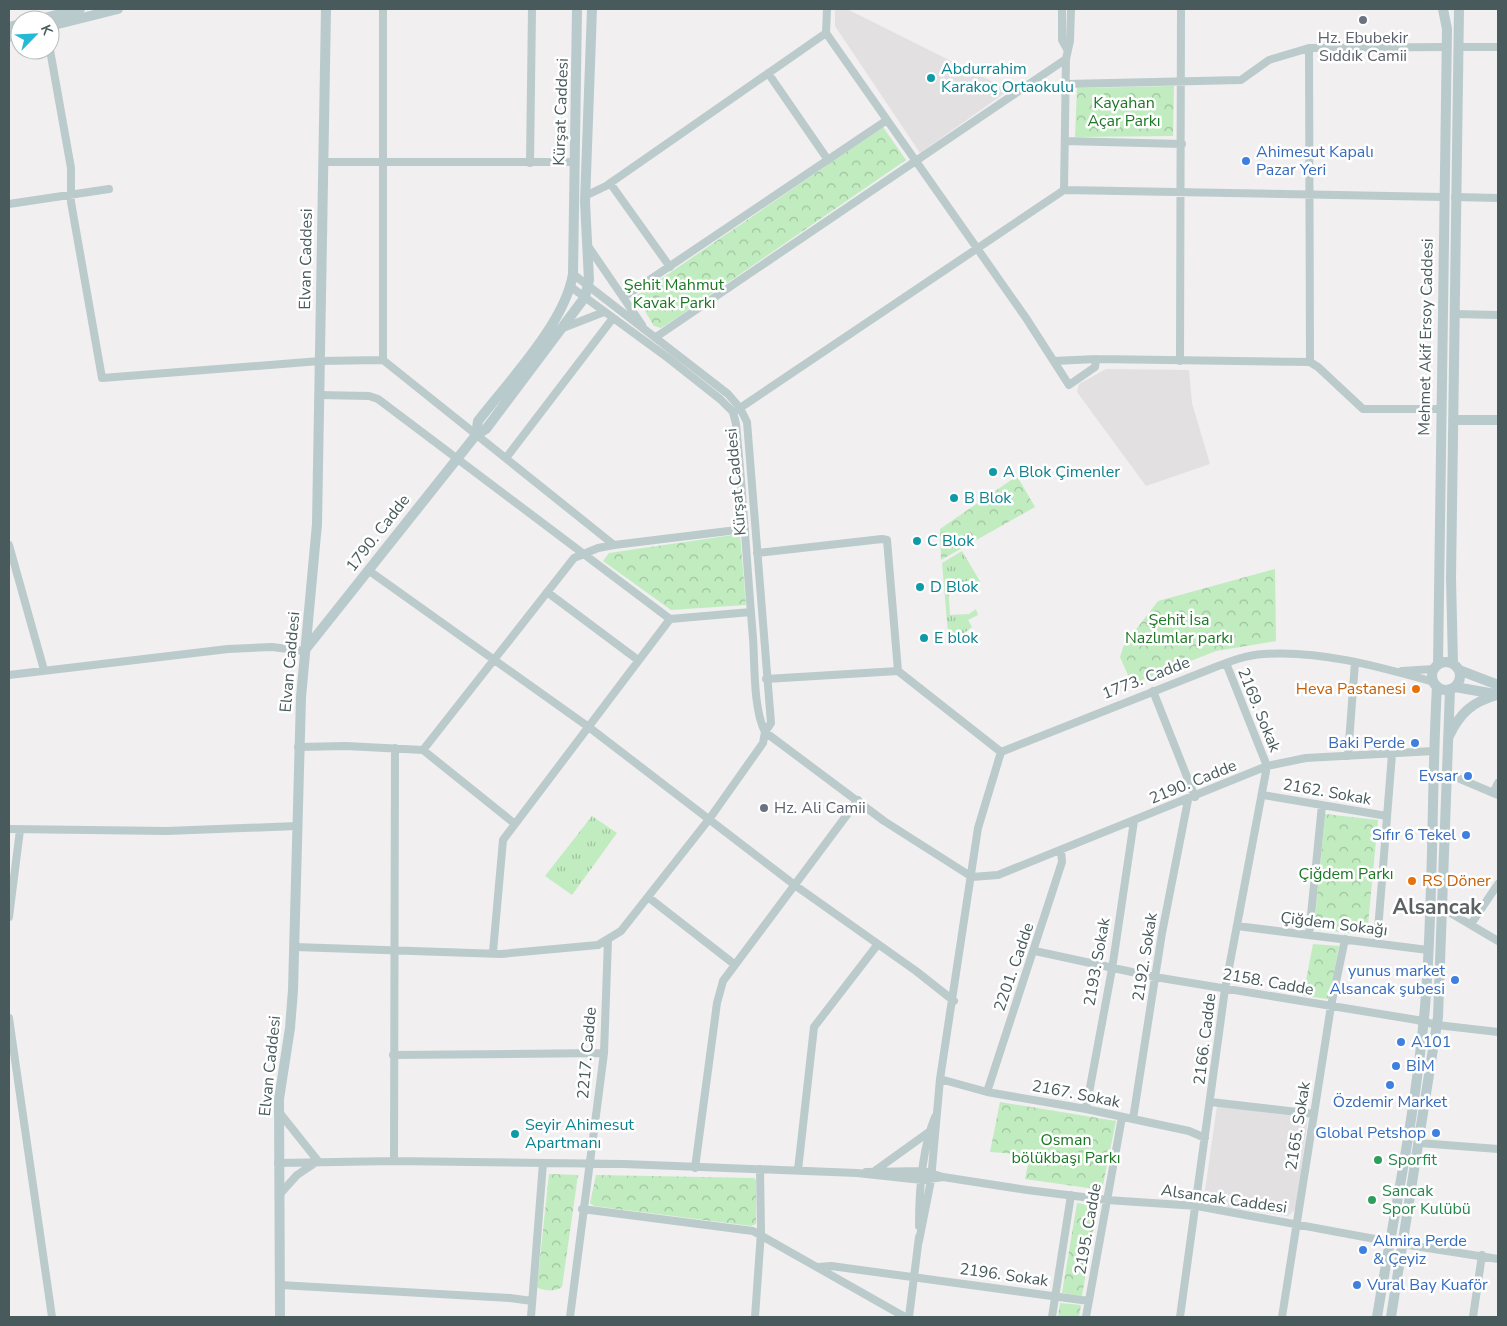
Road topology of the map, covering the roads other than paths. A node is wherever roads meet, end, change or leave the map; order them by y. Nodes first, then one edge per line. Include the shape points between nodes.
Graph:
1 (80, 9) edge
2 (118, 9) edge
3 (326, 9) edge
4 (384, 9) edge
5 (532, 9) edge
6 (577, 9) edge
7 (592, 9) edge
8 (827, 9) edge
9 (1062, 9) edge
10 (1071, 9) edge
11 (1181, 9) edge
12 (1443, 9) edge
13 (1459, 9) edge
14 (60, 14) edge
15 (60, 24) edge
16 (826, 33) junction
17 (1458, 47) junction
18 (1498, 47) edge
19 (1309, 48) junction
20 (1446, 48) junction
21 (1067, 49) junction
22 (1066, 59) junction
23 (52, 60) edge
24 (768, 73) junction
25 (1182, 82) junction
26 (1067, 84) junction
27 (887, 120) junction
28 (1065, 141) junction
29 (1182, 144) junction
30 (828, 160) junction
31 (916, 161) junction
32 (323, 162) junction
33 (383, 162) junction
34 (575, 162) junction
35 (530, 163) junction
36 (610, 183) junction
37 (108, 190) dead end
38 (1064, 190) junction
39 (1181, 193) junction
40 (71, 195) junction
41 (585, 196) junction
42 (1310, 196) junction
43 (1443, 197) junction
44 (1455, 197) junction
45 (1498, 198) edge
46 (9, 204) edge
47 (587, 245) junction
48 (976, 248) junction
49 (670, 267) junction
50 (573, 274) junction
51 (571, 286) junction
52 (587, 292) junction
53 (624, 297) junction
54 (604, 312) junction
55 (1454, 314) junction
56 (1498, 315) edge
57 (613, 318) junction
58 (563, 328) junction
59 (644, 328) junction
60 (656, 337) junction
61 (1096, 359) junction
62 (383, 360) junction
63 (320, 361) junction
64 (1054, 361) junction
65 (1180, 361) junction
66 (1310, 362) junction
67 (319, 395) junction
68 (736, 410) junction
69 (1440, 410) junction
70 (1453, 420) junction
71 (1498, 420) edge
72 (476, 435) junction
73 (457, 458) junction
74 (506, 458) junction
75 (745, 529) junction
76 (9, 545) edge
77 (614, 545) junction
78 (584, 553) junction
79 (758, 553) junction
80 (368, 570) junction
81 (547, 592) junction
82 (751, 612) junction
83 (670, 620) junction
84 (304, 650) junction
85 (496, 660) junction
86 (638, 660) junction
87 (1355, 662) junction
88 (1226, 663) junction
89 (1436, 667) junction
90 (1456, 667) junction
91 (44, 670) junction
92 (898, 671) junction
93 (1395, 671) junction
94 (9, 675) edge
95 (766, 679) junction
96 (1436, 684) junction
97 (1452, 688) junction
98 (1498, 688) edge
99 (1154, 691) junction
100 (590, 728) junction
101 (765, 732) junction
102 (1448, 739) junction
103 (298, 747) junction
104 (395, 748) junction
105 (423, 750) junction
106 (1434, 751) junction
107 (1001, 752) junction
108 (1392, 754) junction
109 (1348, 756) junction
110 (1268, 766) junction
111 (1446, 773) junction
112 (1498, 783) edge
113 (1496, 794) edge
114 (1263, 795) junction
115 (1192, 798) junction
116 (858, 800) junction
117 (1322, 805) junction
118 (1387, 816) junction
119 (710, 818) junction
120 (1134, 821) junction
121 (516, 824) junction
122 (297, 826) junction
123 (9, 830) edge
124 (20, 830) junction
125 (1061, 850) junction
126 (972, 877) junction
127 (1498, 884) edge
128 (796, 886) junction
129 (648, 897) junction
130 (1444, 909) junction
131 (9, 917) edge
132 (1471, 924) junction
133 (1237, 926) junction
134 (1309, 935) junction
135 (608, 939) junction
136 (1345, 939) junction
137 (1498, 941) edge
138 (1377, 943) junction
139 (878, 944) junction
140 (295, 947) junction
141 (1428, 950) junction
142 (1035, 951) junction
143 (394, 952) junction
144 (493, 952) junction
145 (734, 964) junction
146 (1112, 968) junction
147 (1155, 977) junction
148 (1225, 989) junction
149 (954, 1001) junction
150 (1331, 1006) junction
151 (9, 1018) edge
152 (1423, 1021) junction
153 (1437, 1025) junction
154 (1498, 1032) edge
155 (604, 1053) junction
156 (393, 1055) junction
157 (940, 1079) junction
158 (987, 1092) junction
159 (1211, 1102) junction
160 (1086, 1109) junction
161 (938, 1110) junction
162 (278, 1112) junction
163 (1314, 1114) junction
164 (1122, 1117) junction
165 (1133, 1119) junction
166 (929, 1132) junction
167 (1205, 1138) junction
168 (1419, 1143) junction
169 (1498, 1146) edge
170 (318, 1160) junction
171 (394, 1161) junction
172 (278, 1163) junction
173 (543, 1164) junction
174 (588, 1165) junction
175 (695, 1168) junction
176 (760, 1169) junction
177 (798, 1170) junction
178 (924, 1171) junction
179 (873, 1172) junction
180 (857, 1173) junction
181 (932, 1176) junction
182 (922, 1180) junction
183 (278, 1195) junction
184 (1072, 1195) junction
185 (1107, 1200) junction
186 (1197, 1206) junction
187 (582, 1209) junction
188 (1297, 1224) junction
189 (761, 1235) junction
190 (1390, 1240) junction
191 (919, 1241) junction
192 (1402, 1244) junction
193 (1482, 1255) junction
194 (1498, 1259) edge
195 (818, 1267) junction
196 (915, 1276) junction
197 (280, 1285) junction
198 (1055, 1296) junction
199 (532, 1301) junction
200 (1089, 1302) junction
201 (52, 1317) edge
202 (280, 1317) edge
203 (531, 1317) edge
204 (570, 1317) edge
205 (755, 1317) edge
206 (907, 1317) edge
207 (1052, 1317) edge
208 (1086, 1317) edge
209 (1180, 1317) edge
210 (1282, 1317) edge
211 (1377, 1317) edge
212 (1390, 1317) edge
213 (1473, 1317) edge

1 - 14 street
2 - 15 street
3 - 32 street, Elvan Caddesi
4 - 33 street
5 - 35 street
6 - 34 street, Kürşat Caddesi
7 - 41 street, Kürşat Caddesi
8 - 16 street
9 - 21 street via 1062,40
10 - 21 street
11 - 25 street
12 - 20 street, Mehmet Akif Ersoy Caddesi
13 - 17 street, Mehmet Akif Ersoy Caddesi
16 - 24 street
16 - 27 street
17 - 18 street
17 - 44 street, Mehmet Akif Ersoy Caddesi
19 - 20 street
19 - 25 street via 1269,60 1241,80
19 - 42 street
20 - 43 street, Mehmet Akif Ersoy Caddesi
21 - 22 street
22 - 26 street
22 - 31 street
23 - 40 street via 71,168
24 - 30 street
24 - 36 street
25 - 26 street
25 - 29 street
26 - 28 street
27 - 30 street
27 - 31 street
28 - 29 street
28 - 38 street
29 - 39 street
30 - 49 street
31 - 48 street
31 - 60 street
32 - 33 street
32 - 63 street, Elvan Caddesi
33 - 35 street
33 - 62 street
34 - 35 street
34 - 50 street, Kürşat Caddesi
36 - 41 street
36 - 49 street
37 - 40 street
38 - 39 street
38 - 48 street
39 - 42 street
39 - 65 street
40 - 46 street
40 - 63 street via 102,378
41 - 47 street, Kürşat Caddesi
42 - 43 street
42 - 66 street
43 - 69 street, Mehmet Akif Ersoy Caddesi
44 - 45 street
44 - 55 street, Mehmet Akif Ersoy Caddesi
47 - 52 street
47 - 53 street
48 - 64 street
48 - 68 street
49 - 53 street
50 - 51 street, 1790. Cadde
50 - 52 street, Kürşat Caddesi
51 - 52 street, Kürşat Caddesi
51 - 72 street, 1790. Cadde via 554,323 478,421
52 - 54 street, Kürşat Caddesi
52 - 58 street, 1790. Cadde
52 - 59 street, Kürşat Caddesi
53 - 59 street
54 - 57 street, Kürşat Caddesi
54 - 58 street
55 - 56 street
55 - 70 street, Mehmet Akif Ersoy Caddesi
57 - 68 street, Kürşat Caddesi
57 - 74 street
58 - 72 street, 1790. Cadde via 486,429
59 - 60 street, Kürşat Caddesi
60 - 68 street, Kürşat Caddesi via 728,394
61 - 64 street
61 - 64 street via 1095,367 1069,385
61 - 65 street
62 - 63 street
62 - 72 street
63 - 67 street, Elvan Caddesi
65 - 66 street
66 - 69 street via 1362,409
67 - 73 street via 373,397
67 - 84 street, Elvan Caddesi via 317,531
68 - 75 street, Kürşat Caddesi
68 - 79 street, Kürşat Caddesi via 747,422
69 - 89 street, Mehmet Akif Ersoy Caddesi
70 - 71 street
70 - 90 street, Mehmet Akif Ersoy Caddesi via 1451,578
72 - 73 street, 1790. Cadde
72 - 74 street
73 - 78 street
73 - 80 street, 1790. Cadde
74 - 77 street
75 - 77 street
75 - 82 street, Kürşat Caddesi
76 - 91 street
77 - 78 street
78 - 81 street via 569,563
78 - 83 street
79 - 92 street via 887,540
79 - 95 street, Kürşat Caddesi
80 - 84 street, 1790. Cadde
80 - 85 street
81 - 85 street
81 - 86 street
82 - 83 street
82 - 101 street, Kürşat Caddesi via 760,722
83 - 86 street
84 - 91 street via 272,647 228,649
84 - 103 street, Elvan Caddesi
85 - 100 street
85 - 105 street
86 - 100 street
87 - 88 street, 1773. Cadde via 1299,654 1263,654
87 - 93 street, 1773. Cadde
87 - 109 street
88 - 99 street, 1773. Cadde
88 - 110 street, 2169. Sokak
89 - 90 street via 1445,662
89 - 93 street
89 - 96 street
90 - 97 street via 1460,679
90 - 98 street
91 - 94 street
92 - 95 street
92 - 107 street
93 - 96 street
95 - 101 street, Kürşat Caddesi via 771,723
96 - 97 street
96 - 106 street
97 - 98 street
97 - 102 street
98 - 102 street via 1462,713
99 - 107 street, 1773. Cadde
99 - 115 street
100 - 119 street
100 - 121 street
101 - 116 street
101 - 119 street via 758,754
102 - 111 street
103 - 104 street
103 - 122 street, Elvan Caddesi
104 - 105 street
104 - 143 street
105 - 121 street
106 - 108 street, 2190. Cadde
106 - 141 street
107 - 126 street via 978,828
108 - 109 street, 2190. Cadde
108 - 118 street
109 - 110 street, 2190. Cadde via 1306,758
110 - 114 street, 2166. Cadde
110 - 115 street, 2190. Cadde
111 - 113 street
111 - 130 street
112 - 113 street
114 - 117 street, 2162. Sokak
114 - 133 street, 2166. Cadde
115 - 120 street, 2190. Cadde
115 - 147 street, 2192. Sokak
116 - 126 street
116 - 128 street
117 - 118 street, 2162. Sokak
117 - 134 street
118 - 138 street
119 - 128 street
119 - 129 street
120 - 125 street, 2190. Cadde
120 - 146 street, 2193. Sokak
121 - 144 street via 503,840
122 - 124 street via 167,831
122 - 140 street, Elvan Caddesi
123 - 124 street
124 - 131 street
125 - 126 street, 2190. Cadde via 998,875
125 - 142 street, 2201. Cadde via 1062,862
126 - 149 street
127 - 132 street
128 - 139 street
128 - 145 street
129 - 135 street via 621,931
129 - 145 street
130 - 132 street
130 - 153 street
132 - 137 street
133 - 134 street, Çiğdem Sokağı
133 - 148 street, 2166. Cadde
134 - 136 street, Çiğdem Sokağı
135 - 144 street via 598,945 550,951
135 - 155 street, 2217. Cadde
136 - 138 street, Çiğdem Sokağı
136 - 150 street, 2165. Sokak
138 - 141 street, Çiğdem Sokağı
139 - 149 street
139 - 177 street via 814,1027
140 - 143 street
140 - 162 street, Elvan Caddesi via 290,1028
141 - 152 street
142 - 146 street, 2158. Cadde
142 - 158 street, 2201. Cadde
143 - 144 street
143 - 156 street
145 - 175 street via 719,991
146 - 147 street, 2158. Cadde
146 - 160 street, 2193. Sokak
147 - 148 street, 2158. Cadde
147 - 165 street, 2192. Sokak
148 - 150 street, 2158. Cadde
148 - 159 street, 2166. Cadde
149 - 157 street
150 - 152 street, 2158. Cadde
150 - 163 street, 2165. Sokak
151 - 201 street
152 - 153 street, 2158. Cadde
152 - 190 street
153 - 154 street, 2158. Cadde
153 - 168 street
155 - 156 street
155 - 174 street, 2217. Cadde
156 - 171 street
157 - 158 street, 2167. Sokak
157 - 161 street
158 - 160 street, 2167. Sokak
159 - 163 street
159 - 167 street, 2166. Cadde
160 - 164 street, 2167. Sokak
161 - 166 street
161 - 181 street
162 - 170 street
162 - 172 street, Elvan Caddesi
163 - 188 street, 2165. Sokak
164 - 165 street, 2167. Sokak
164 - 185 street, 2195. Cadde
165 - 167 street, 2167. Sokak via 1190,1131
166 - 178 street
166 - 179 street
167 - 186 street, 2166. Cadde
168 - 169 street
168 - 192 street
170 - 171 street
170 - 172 street
170 - 183 street via 297,1175
171 - 173 street
172 - 183 street, Elvan Caddesi
173 - 174 street
173 - 199 street
174 - 175 street
174 - 187 street, 2217. Cadde
175 - 176 street
176 - 177 street
176 - 189 street
177 - 180 street
178 - 179 street
178 - 181 street
178 - 182 street
179 - 180 street
180 - 182 street
181 - 182 street
181 - 184 street, Alsancak Caddesi
181 - 191 street
182 - 191 street
183 - 197 street, Elvan Caddesi
184 - 185 street, Alsancak Caddesi
184 - 198 street
185 - 186 street, Alsancak Caddesi
185 - 200 street, 2195. Cadde
186 - 188 street, Alsancak Caddesi
186 - 209 street, 2166. Cadde
187 - 189 street via 744,1229
187 - 204 street, 2217. Cadde
188 - 190 street, Alsancak Caddesi
188 - 210 street, 2165. Sokak
189 - 195 street
189 - 205 street
190 - 192 street, Alsancak Caddesi
190 - 211 street
191 - 196 street
192 - 193 street, Alsancak Caddesi
192 - 212 street
193 - 194 street, Alsancak Caddesi
193 - 213 street
195 - 196 street, 2196. Sokak
195 - 206 street
196 - 198 street, 2196. Sokak
196 - 206 street
197 - 199 street
197 - 202 street, Elvan Caddesi
198 - 200 street, 2196. Sokak
198 - 207 street
199 - 203 street
200 - 208 street, 2195. Cadde

